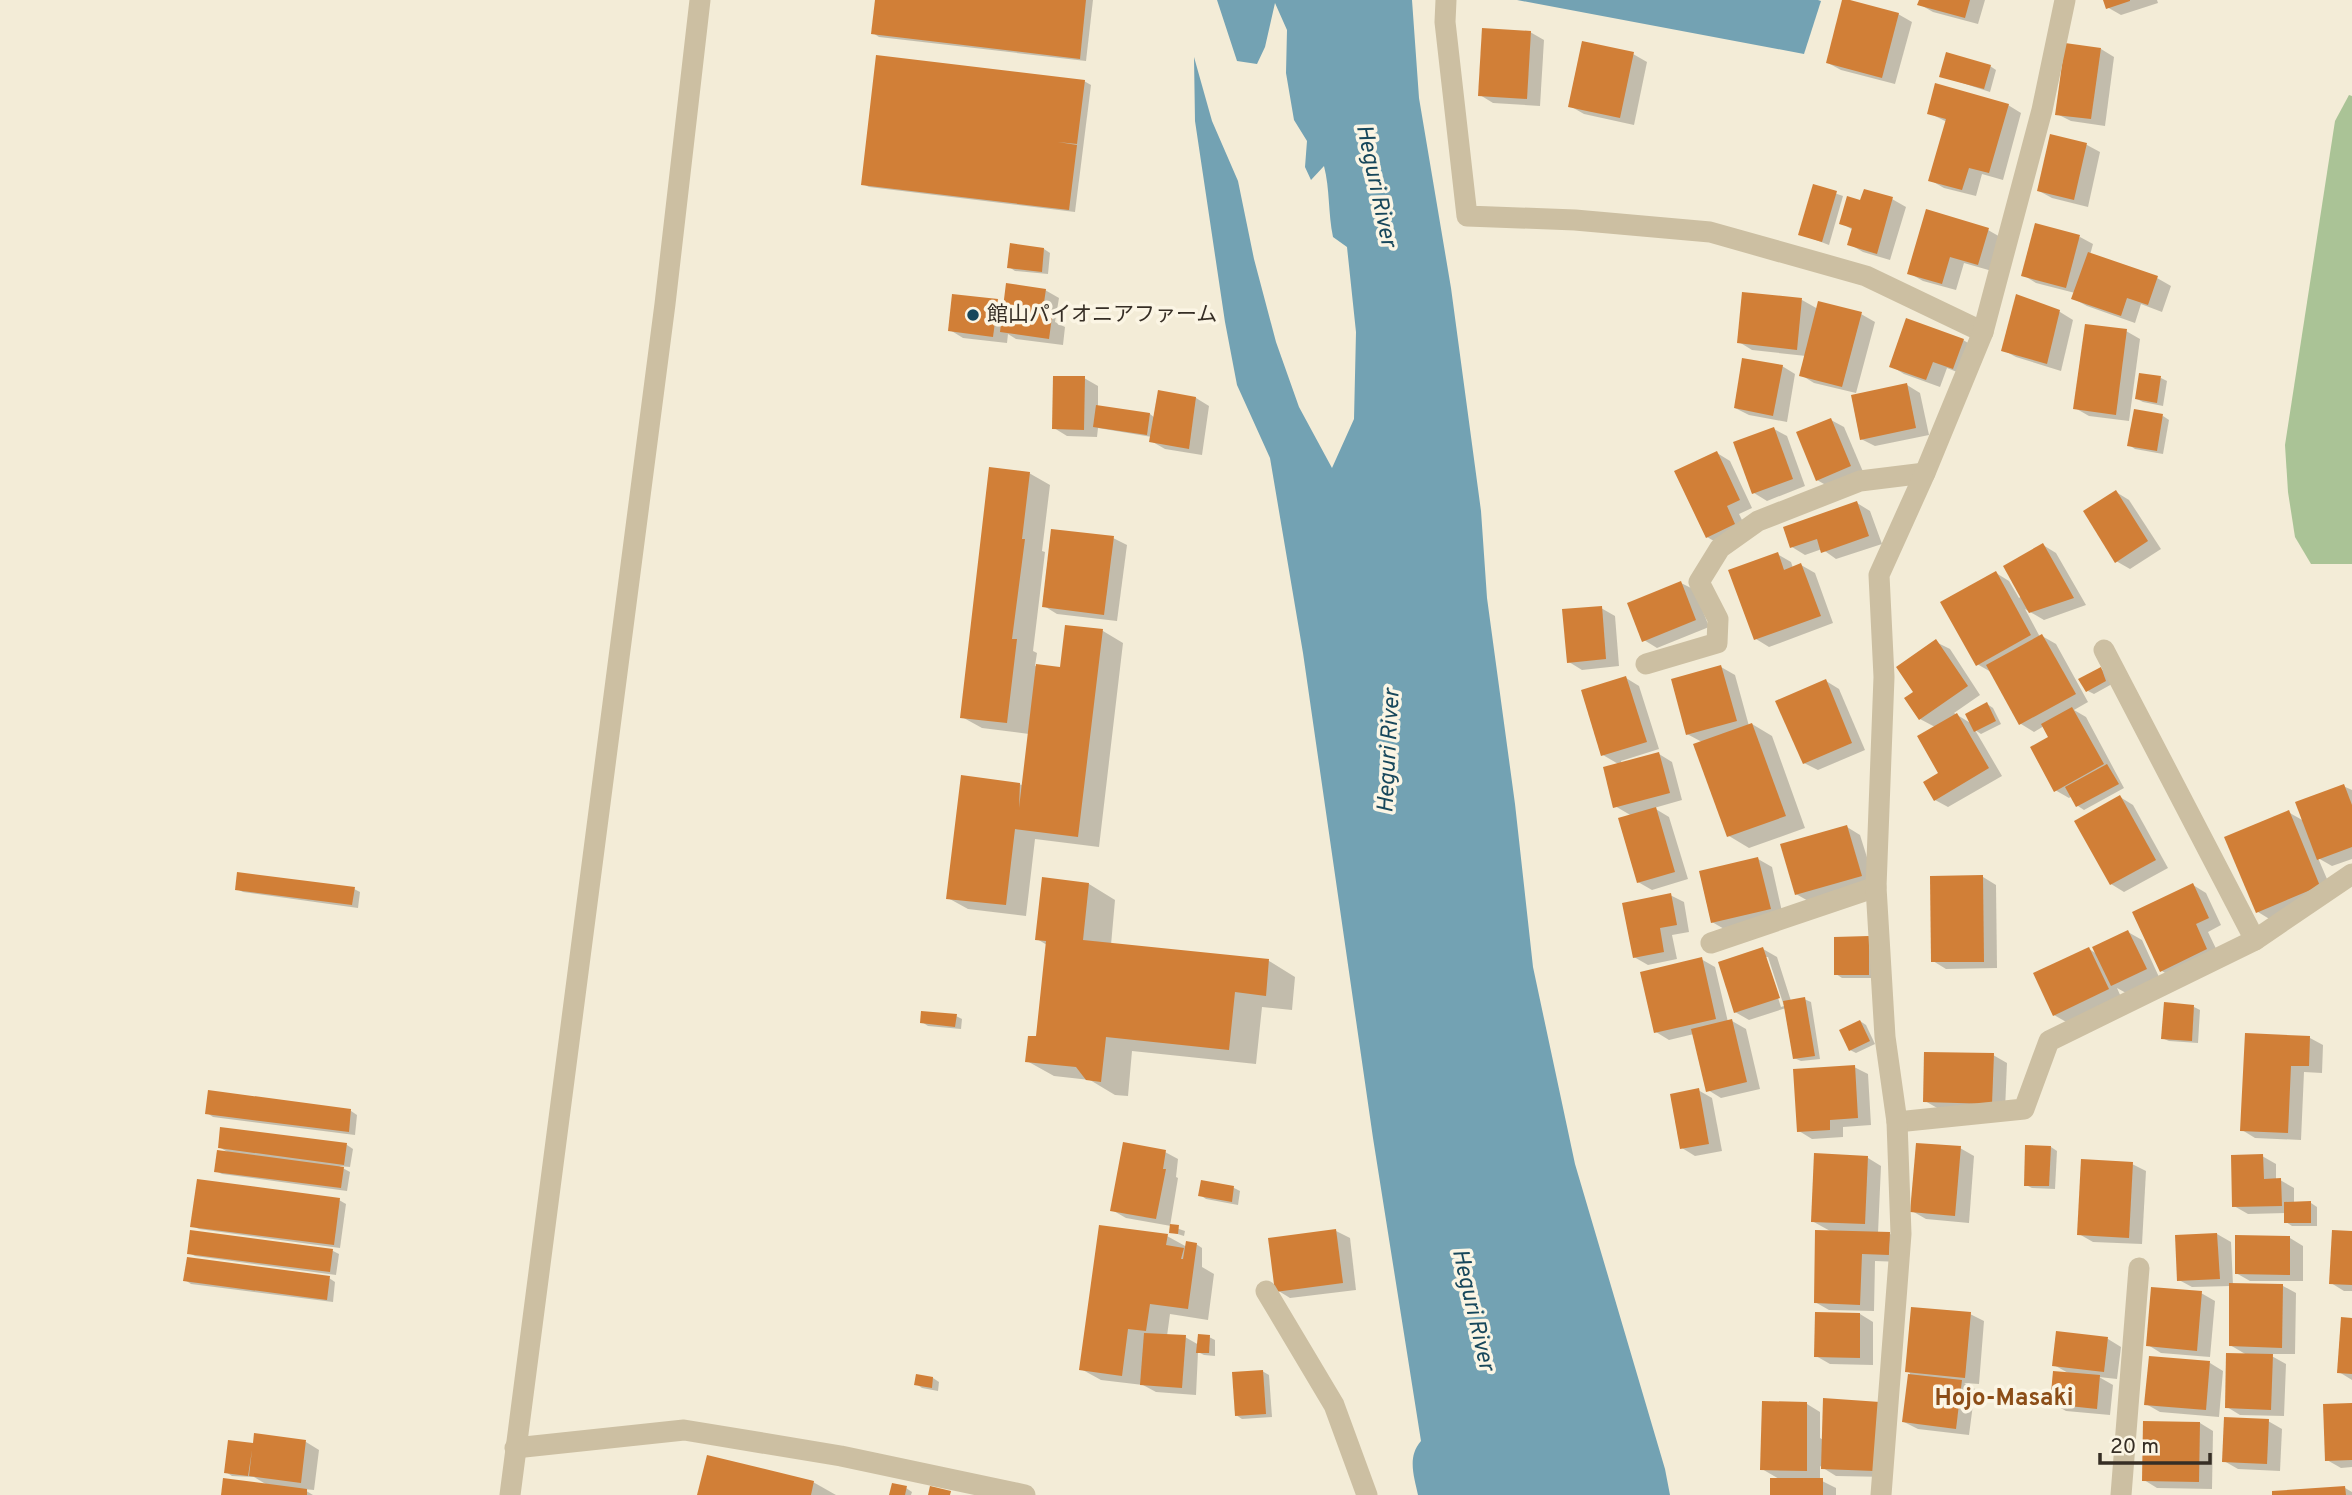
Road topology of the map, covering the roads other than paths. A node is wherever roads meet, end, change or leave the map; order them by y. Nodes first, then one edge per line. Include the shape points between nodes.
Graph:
1 (700, 0) edge
2 (1446, 0) edge
3 (2065, 0) edge
4 (1983, 332) junction
5 (1925, 473) junction
6 (2104, 650) dead end
7 (1646, 664) dead end
8 (2352, 874) edge
9 (1876, 887) junction
10 (2255, 940) junction
11 (1712, 943) dead end
12 (1897, 1122) junction
13 (2139, 1268) dead end
14 (1266, 1291) dead end
15 (515, 1448) junction
16 (510, 1495) edge
17 (1025, 1495) edge
18 (1367, 1495) edge
19 (1881, 1495) edge
20 (2121, 1495) edge

1 - 15 street via 663,318
2 - 4 street via 1467,216 1710,232 1866,276
3 - 4 street via 2042,110
4 - 5 street
5 - 7 street via 1860,481 1758,521 1720,548 1699,582 1718,619 1717,643
5 - 9 street via 1880,575 1884,677
6 - 10 street
8 - 10 street
9 - 11 street
9 - 12 street via 1885,1037
10 - 12 street via 2049,1041 2024,1108
12 - 19 street via 1901,1234
13 - 20 street
14 - 18 street via 1334,1405
15 - 16 street
15 - 17 street via 684,1430 841,1456

